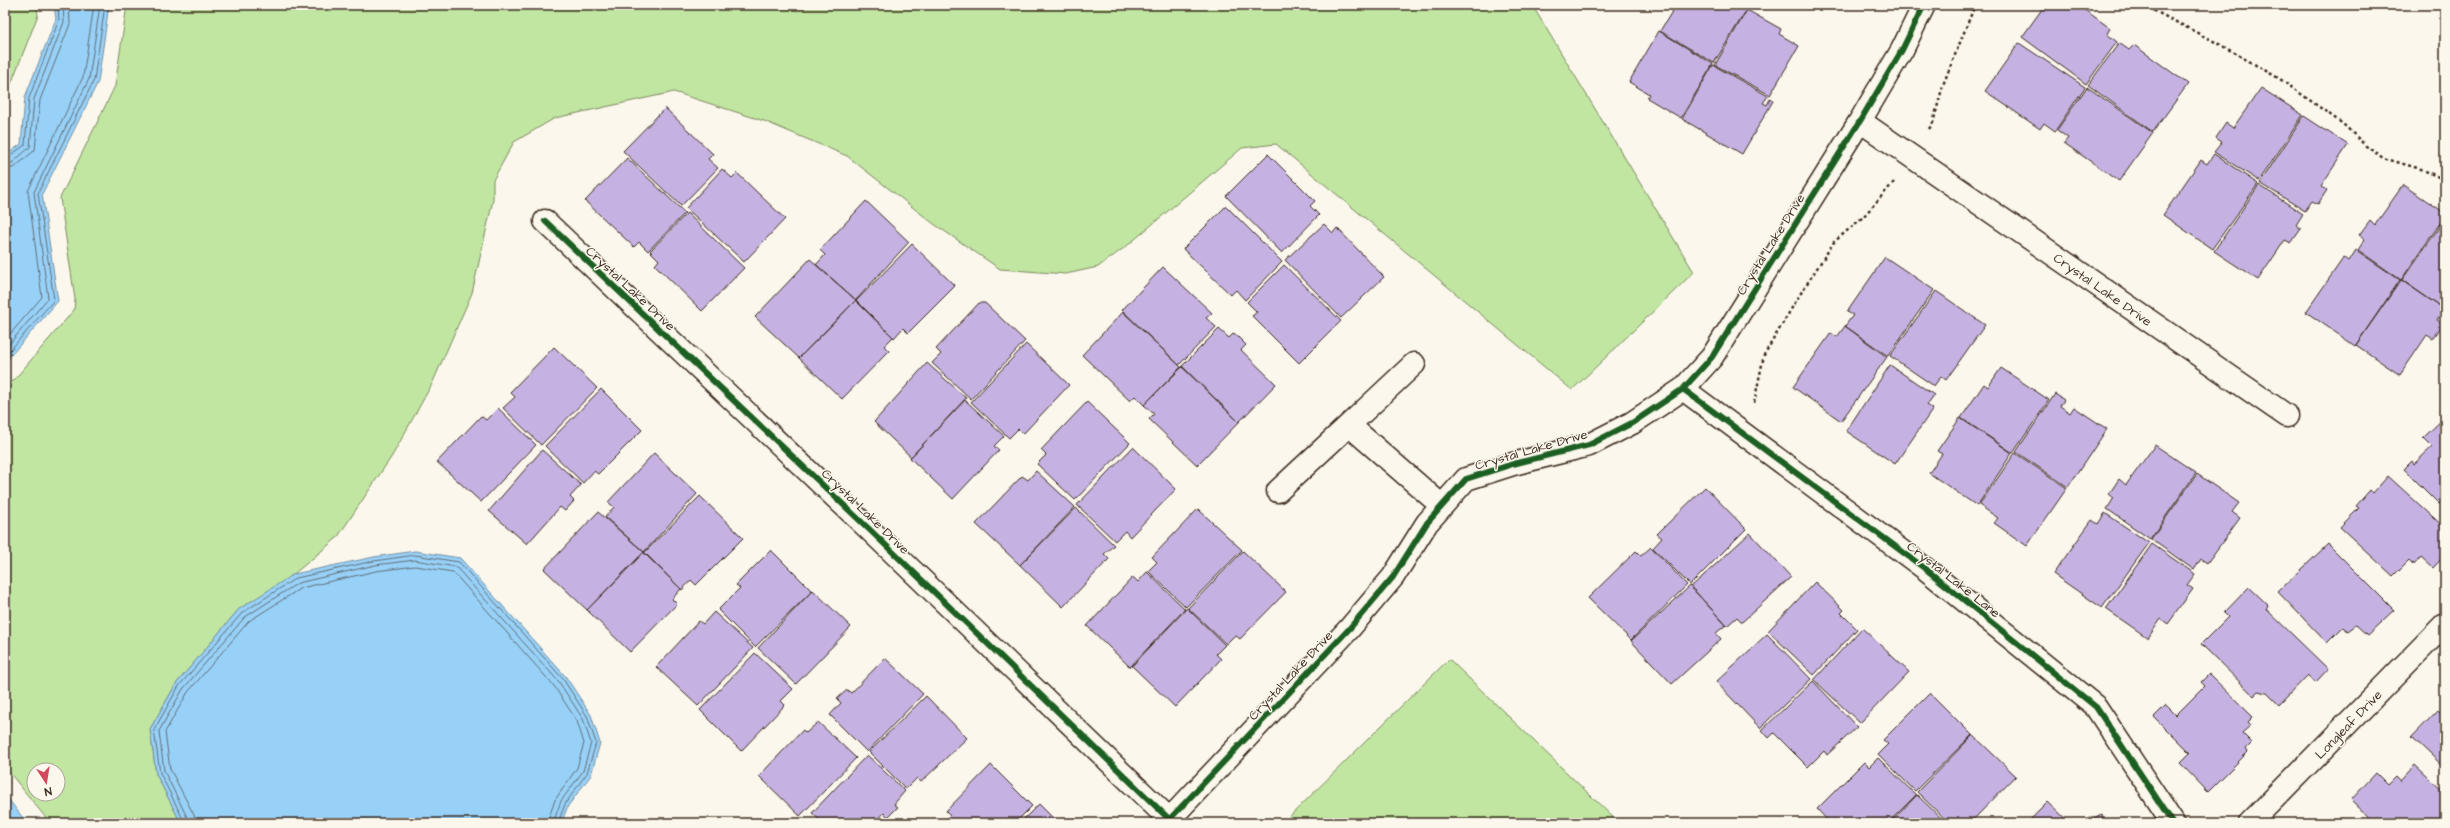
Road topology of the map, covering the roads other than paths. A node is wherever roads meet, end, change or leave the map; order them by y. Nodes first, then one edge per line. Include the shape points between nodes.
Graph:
1 (1924, 5) edge
2 (1860, 121) junction
3 (545, 222) dead end
4 (1414, 364) dead end
5 (1683, 389) junction
6 (2287, 416) dead end
7 (1349, 425) junction
8 (1278, 491) dead end
9 (1442, 506) junction
10 (2445, 624) edge
11 (1168, 821) edge
12 (2173, 823) edge
13 (2250, 823) edge

1 - 2 street, Crystal Lake Drive via 1902,50
2 - 5 street, Crystal Lake Drive via 1712,357
2 - 6 street, Crystal Lake Drive
3 - 11 street, Crystal Lake Drive via 871,531
4 - 7 street
5 - 9 street, Crystal Lake Drive via 1632,423 1589,445 1466,479
5 - 12 street, Crystal Lake Lane via 1927,570 2096,707
7 - 8 street
7 - 9 street
9 - 11 street, Crystal Lake Drive via 1427,523 1393,577 1349,629
10 - 13 street, Longleaf Drive

